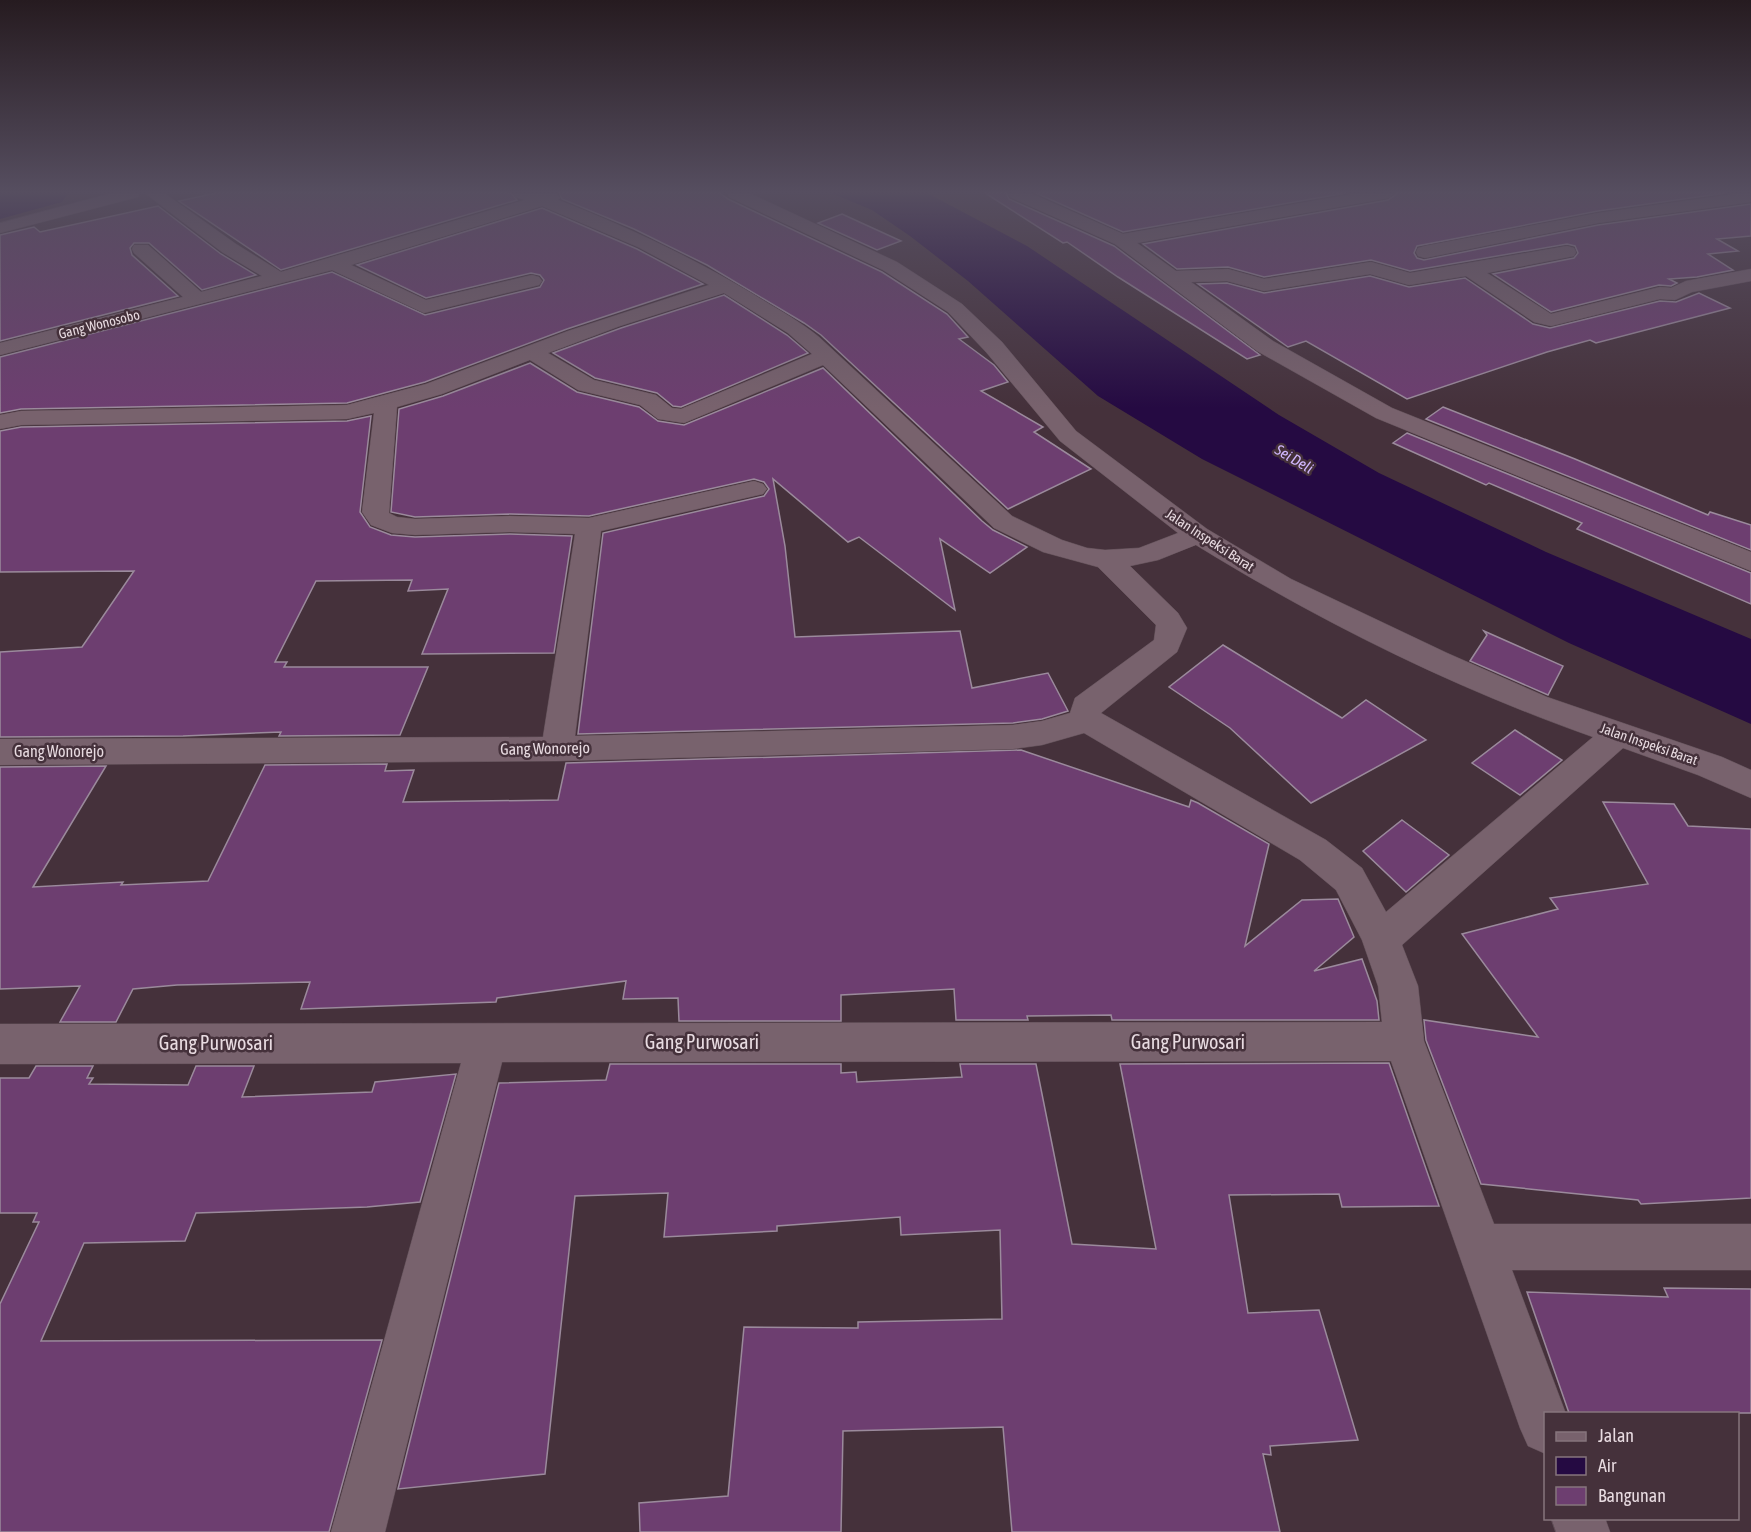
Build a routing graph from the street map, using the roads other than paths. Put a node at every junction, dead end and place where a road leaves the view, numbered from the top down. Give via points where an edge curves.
1 (159, 264) edge
2 (256, 264) edge
3 (332, 264) edge
4 (335, 264) edge
5 (685, 264) edge
6 (887, 264) edge
7 (1155, 264) edge
8 (1500, 264) edge
9 (1470, 270) junction
10 (1751, 275) edge
11 (1173, 277) junction
12 (278, 278) junction
13 (532, 281) dead end
14 (727, 286) junction
15 (197, 298) junction
16 (0, 349) edge
17 (532, 352) junction
18 (826, 356) junction
19 (386, 405) junction
20 (0, 422) edge
21 (754, 489) dead end
22 (589, 526) junction
23 (1198, 535) junction
24 (1106, 560) junction
25 (1751, 562) edge
26 (1088, 720) junction
27 (1618, 734) junction
28 (557, 749) junction
29 (0, 752) edge
30 (1751, 785) edge
31 (1381, 940) junction
32 (1404, 1041) junction
33 (487, 1042) junction
34 (0, 1044) edge
35 (1751, 1247) edge
36 (1480, 1248) junction
37 (1544, 1425) edge
38 (358, 1532) edge

1 - 15 street
2 - 12 street
3 - 12 street, Gang Wonosobo
4 - 13 street via 424,307
5 - 14 street
6 - 23 street, Jalan Inspeksi Barat via 955,308 994,347 1068,436
7 - 11 street
8 - 9 street
9 - 10 street via 1551,321 1660,292 1675,294 1686,287
9 - 11 street via 1409,279 1371,268 1264,285 1228,275
11 - 25 street via 1265,346 1384,413
12 - 15 street, Gang Wonosobo
14 - 17 street
14 - 18 street via 812,339
15 - 16 street, Gang Wonosobo
17 - 18 street via 586,385 648,400 666,414 684,416
17 - 19 street
18 - 24 street via 1003,522 1039,541
19 - 20 street via 347,412 21,418
19 - 22 street via 375,512 380,519 392,525 415,527
21 - 22 street
22 - 28 street
23 - 24 street via 1140,556
23 - 27 street, Jalan Inspeksi Barat via 1281,585 1436,661 1536,705
24 - 26 street via 1172,628 1167,645 1086,706
26 - 28 street, Gang Wonorejo via 1013,737
26 - 31 street via 1313,850 1357,890
27 - 30 street, Jalan Inspeksi Barat via 1710,765
27 - 31 street
28 - 29 street, Gang Wonorejo
31 - 32 street via 1398,986
32 - 33 street, Gang Purwosari
32 - 36 street
33 - 34 street, Gang Purwosari
33 - 38 street
35 - 36 street
36 - 37 street

